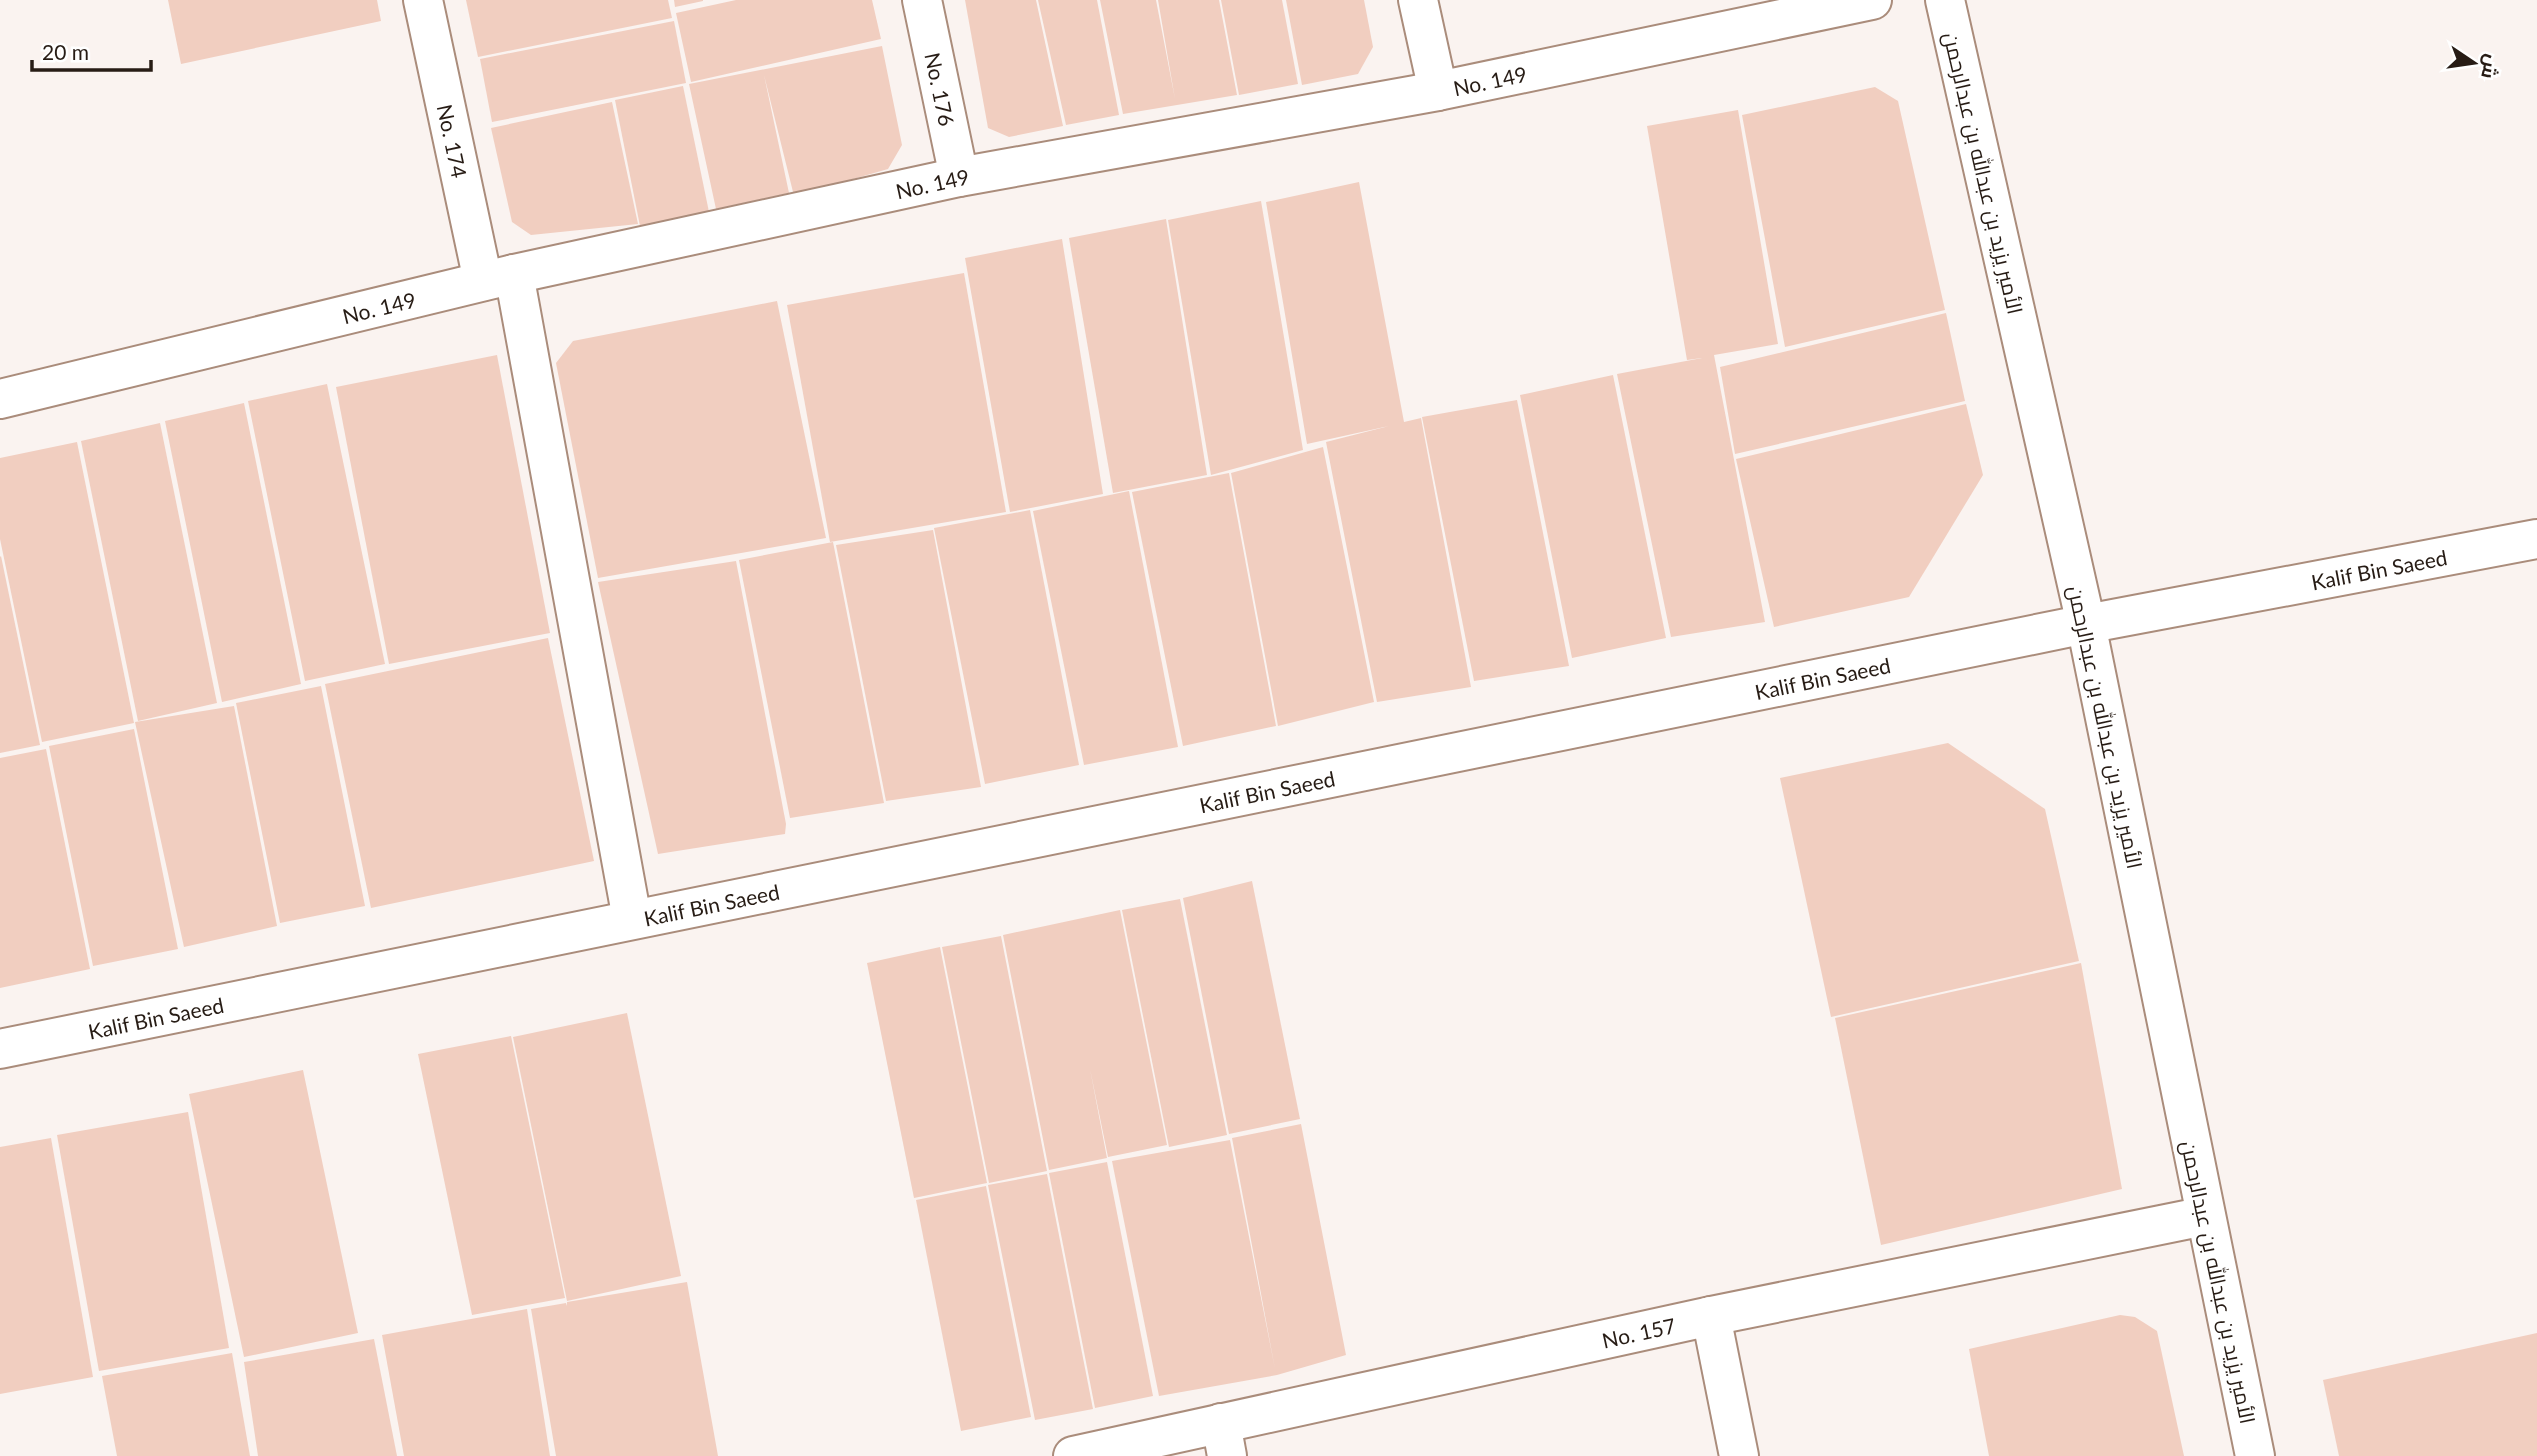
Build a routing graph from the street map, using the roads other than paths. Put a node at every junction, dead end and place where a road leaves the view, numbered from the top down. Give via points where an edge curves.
1 (423, 0) edge
2 (922, 0) edge
3 (1418, 0) edge
4 (1872, 0) edge
5 (1945, 0) edge
6 (1438, 91) junction
7 (958, 177) junction
8 (498, 277) junction
9 (0, 397) edge
10 (2537, 538) edge
11 (2086, 624) junction
12 (632, 919) junction
13 (0, 1049) edge
14 (2205, 1216) junction
15 (1711, 1316) junction
16 (1224, 1440) edge
17 (1073, 1456) edge
18 (1738, 1456) edge
19 (2255, 1456) edge

1 - 8 street, No. 174
2 - 7 street, No. 176
3 - 6 street
4 - 6 street, No. 149
5 - 11 street, الأمير يزيد بن عبدالله بن عبدالرحمن
6 - 7 street, No. 149
7 - 8 street, No. 149
8 - 9 street, No. 149
8 - 12 street, No. 174
10 - 11 street, Kalif Bin Saeed
11 - 12 street, Kalif Bin Saeed
11 - 14 street, الأمير يزيد بن عبدالله بن عبدالرحمن
12 - 13 street, Kalif Bin Saeed
14 - 15 street, No. 157
14 - 19 street, الأمير يزيد بن عبدالله بن عبدالرحمن
15 - 16 street, No. 157
15 - 18 street
16 - 17 street, No. 157

